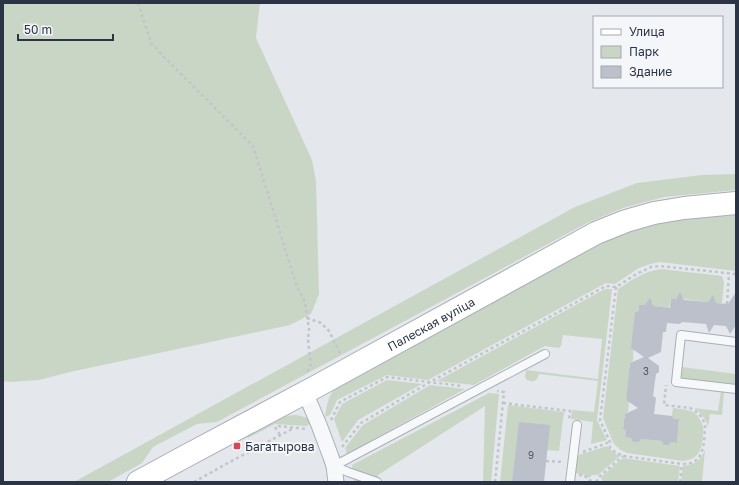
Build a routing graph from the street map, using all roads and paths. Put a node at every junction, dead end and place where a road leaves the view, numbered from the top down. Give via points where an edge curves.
1 (138, 3) edge
2 (736, 203) edge
3 (729, 274) junction
4 (736, 274) edge
5 (616, 287) junction
6 (727, 304) dead end
7 (308, 318) junction
8 (736, 342) edge
9 (545, 354) dead end
10 (342, 356) dead end
11 (430, 382) junction
12 (666, 383) dead end
13 (305, 384) junction
14 (481, 389) junction
15 (736, 389) edge
16 (503, 403) junction
17 (570, 411) dead end
18 (332, 419) dead end
19 (577, 425) dead end
20 (294, 428) junction
21 (309, 430) dead end
22 (280, 435) junction
23 (610, 442) junction
24 (341, 447) dead end
25 (578, 454) dead end
26 (623, 456) junction
27 (226, 458) dead end
28 (546, 460) dead end
29 (564, 462) dead end
30 (228, 463) junction
31 (682, 464) junction
32 (334, 466) junction
33 (584, 476) dead end
34 (138, 482) edge
35 (194, 482) edge
36 (336, 482) edge
37 (377, 482) edge
38 (496, 482) edge
39 (570, 482) edge
40 (595, 482) edge
41 (680, 482) edge

1 - 7 path via 151,42 253,146 297,287 305,302
2 - 13 main road, Палеская вуліца via 654,213 596,233
3 - 4 path
3 - 5 path via 651,267
3 - 6 path
5 - 11 path via 606,286
5 - 23 path via 600,420
7 - 10 path via 321,323 329,331
7 - 13 path via 311,364
8 - 15 lane via 681,335 676,382
9 - 14 lane
11 - 14 path
11 - 18 path via 387,377 340,402
11 - 24 path via 361,423
12 - 31 path via 664,405 694,410 705,426 701,455
13 - 32 street
13 - 34 main road, Палеская вуліца
14 - 16 path via 504,392
14 - 32 lane
16 - 17 path
16 - 38 path
19 - 39 lane
20 - 21 path
20 - 22 path
20 - 22 path via 275,426
22 - 30 path
23 - 25 path
23 - 26 path via 610,448
26 - 31 path
26 - 40 path
27 - 30 path
28 - 29 path
30 - 35 path
31 - 41 path
32 - 36 street
32 - 37 lane
33 - 40 path

